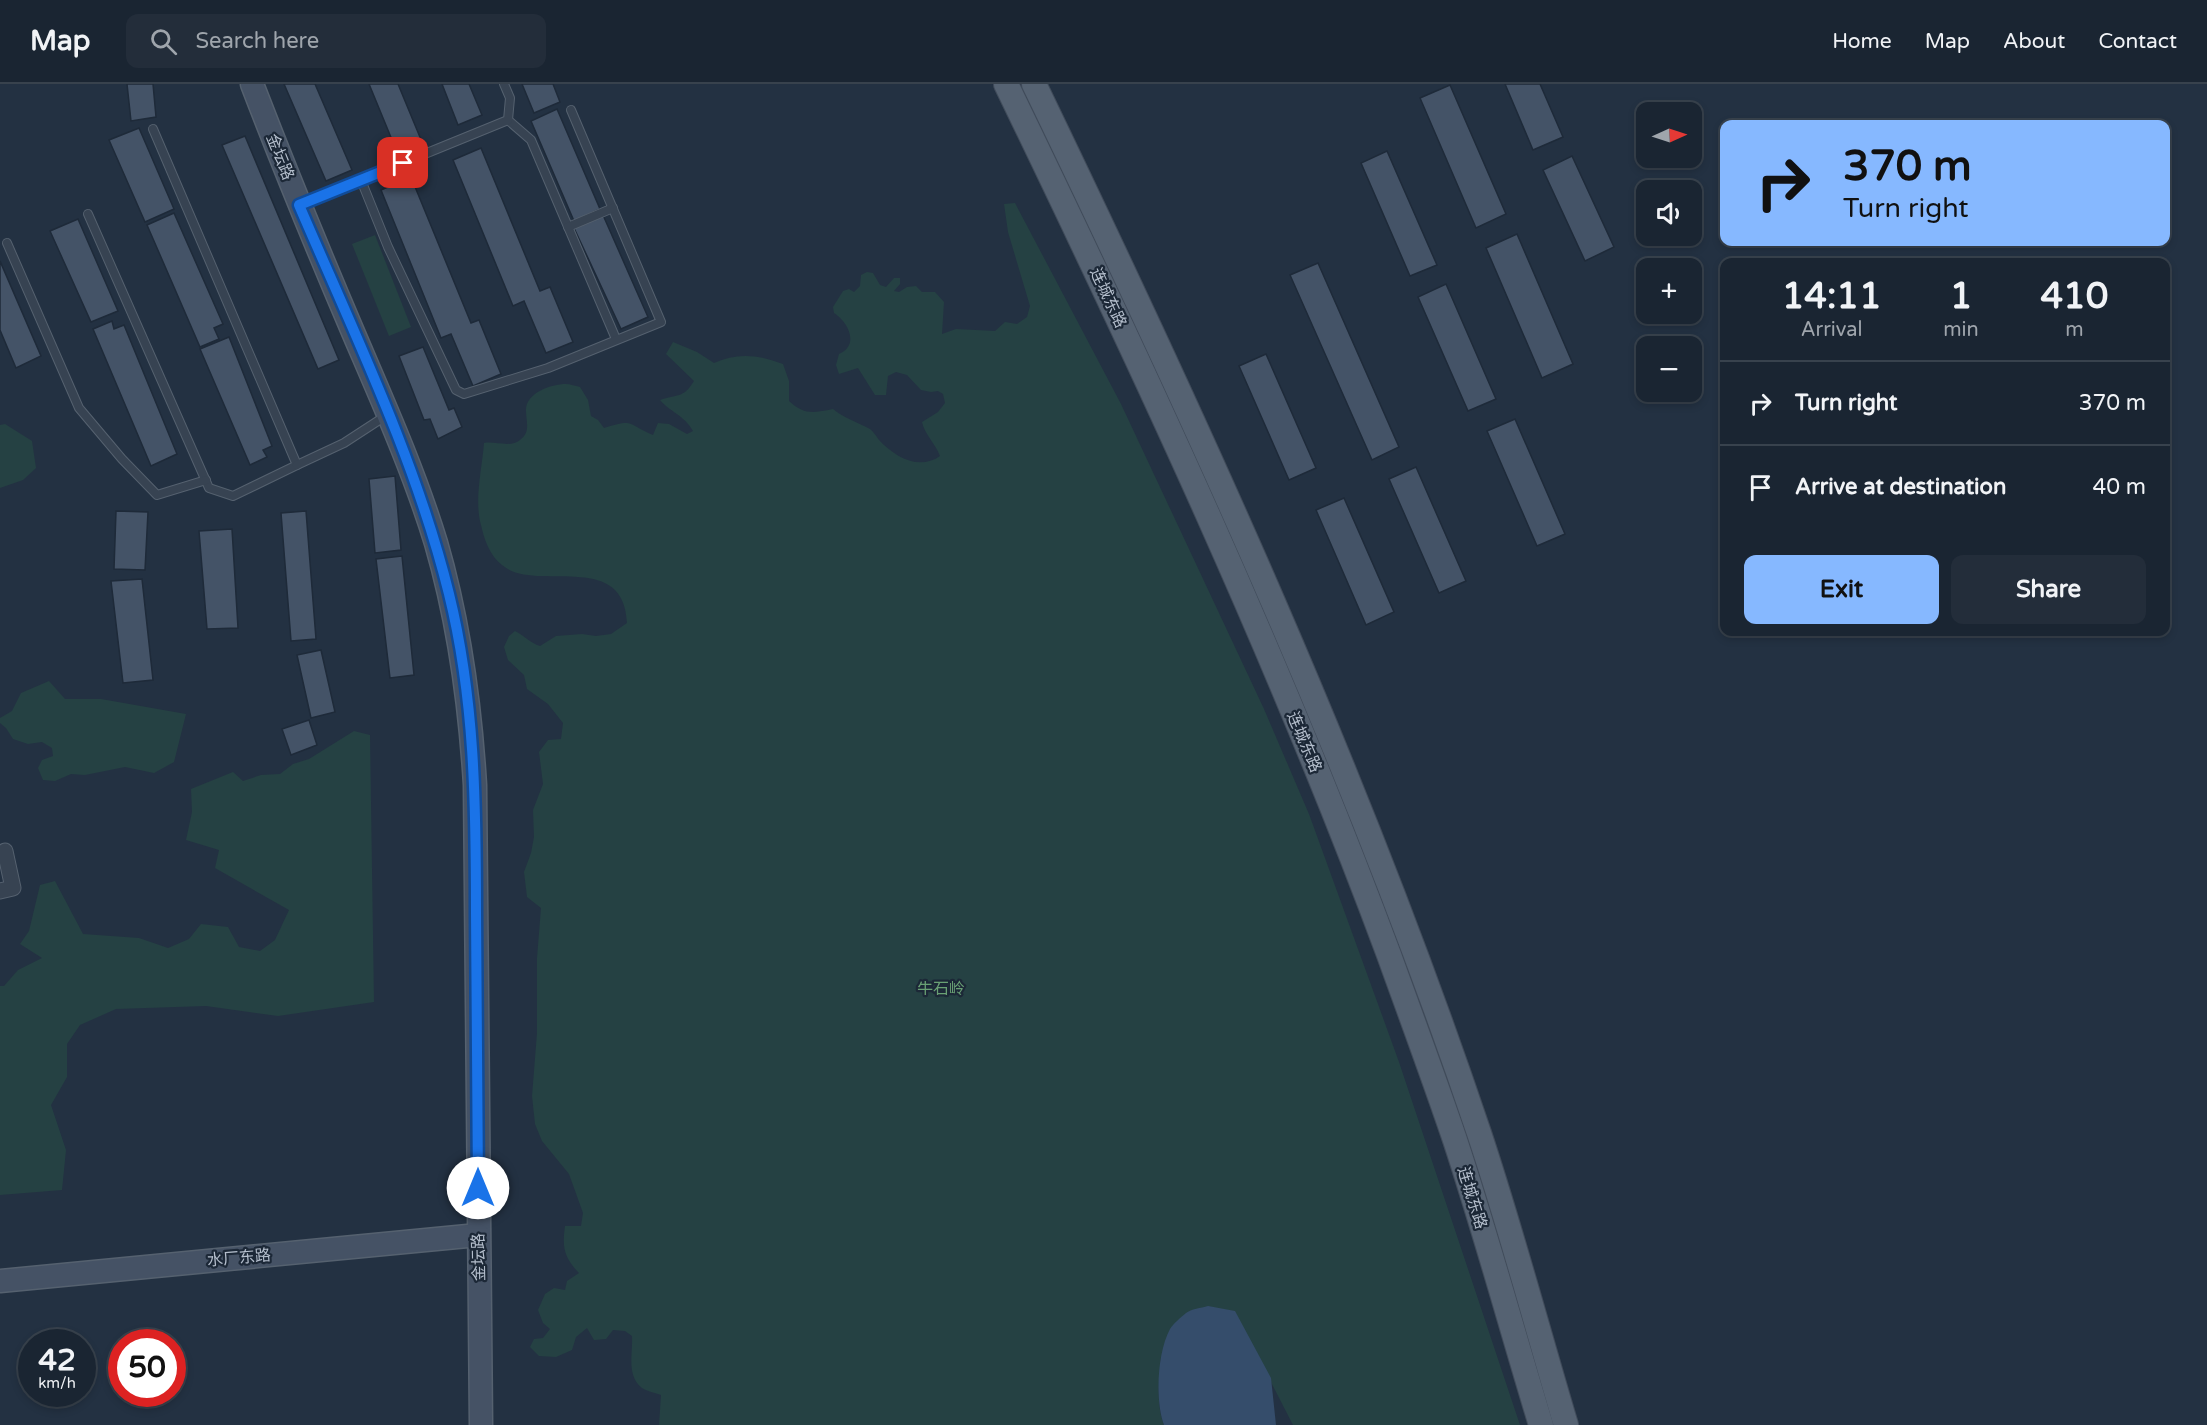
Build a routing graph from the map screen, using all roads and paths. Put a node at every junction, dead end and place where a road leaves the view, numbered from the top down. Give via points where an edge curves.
1 (252, 84) edge
2 (504, 84) edge
3 (1006, 84) edge
4 (1034, 84) edge
5 (571, 110) dead end
6 (508, 120) junction
7 (153, 129) dead end
8 (361, 180) junction
9 (299, 205) junction
10 (613, 208) junction
11 (88, 214) dead end
12 (568, 227) junction
13 (7, 243) dead end
14 (616, 339) junction
15 (388, 415) junction
16 (297, 465) junction
17 (206, 480) junction
18 (5, 851) dead end
19 (0, 891) edge
20 (478, 1235) junction
21 (0, 1281) edge
22 (481, 1425) edge
23 (1540, 1425) edge
24 (1566, 1425) edge

1 - 9 main road, 金坛路
2 - 6 lane via 510,98
3 - 23 main road, 连城东路 via 1150,387 1313,761 1388,953 1455,1142
4 - 24 main road, 连城东路 via 1178,390 1337,754 1412,945 1479,1135
5 - 10 lane
6 - 8 lane
6 - 12 lane via 531,140
7 - 16 lane
8 - 9 lane
8 - 14 lane via 388,247 456,390 464,394 548,368
9 - 15 main road, 金坛路
10 - 12 lane
10 - 14 lane via 661,322
11 - 17 lane
12 - 14 lane
13 - 17 lane via 80,408 122,459 157,495
15 - 16 lane via 344,443
15 - 20 main road, 金坛路 via 420,495 441,564 460,646 471,727 476,820
16 - 17 lane via 233,496 209,488
18 - 19 street via 13,888
20 - 21 main road, 水厂东路
20 - 22 main road, 金坛路

